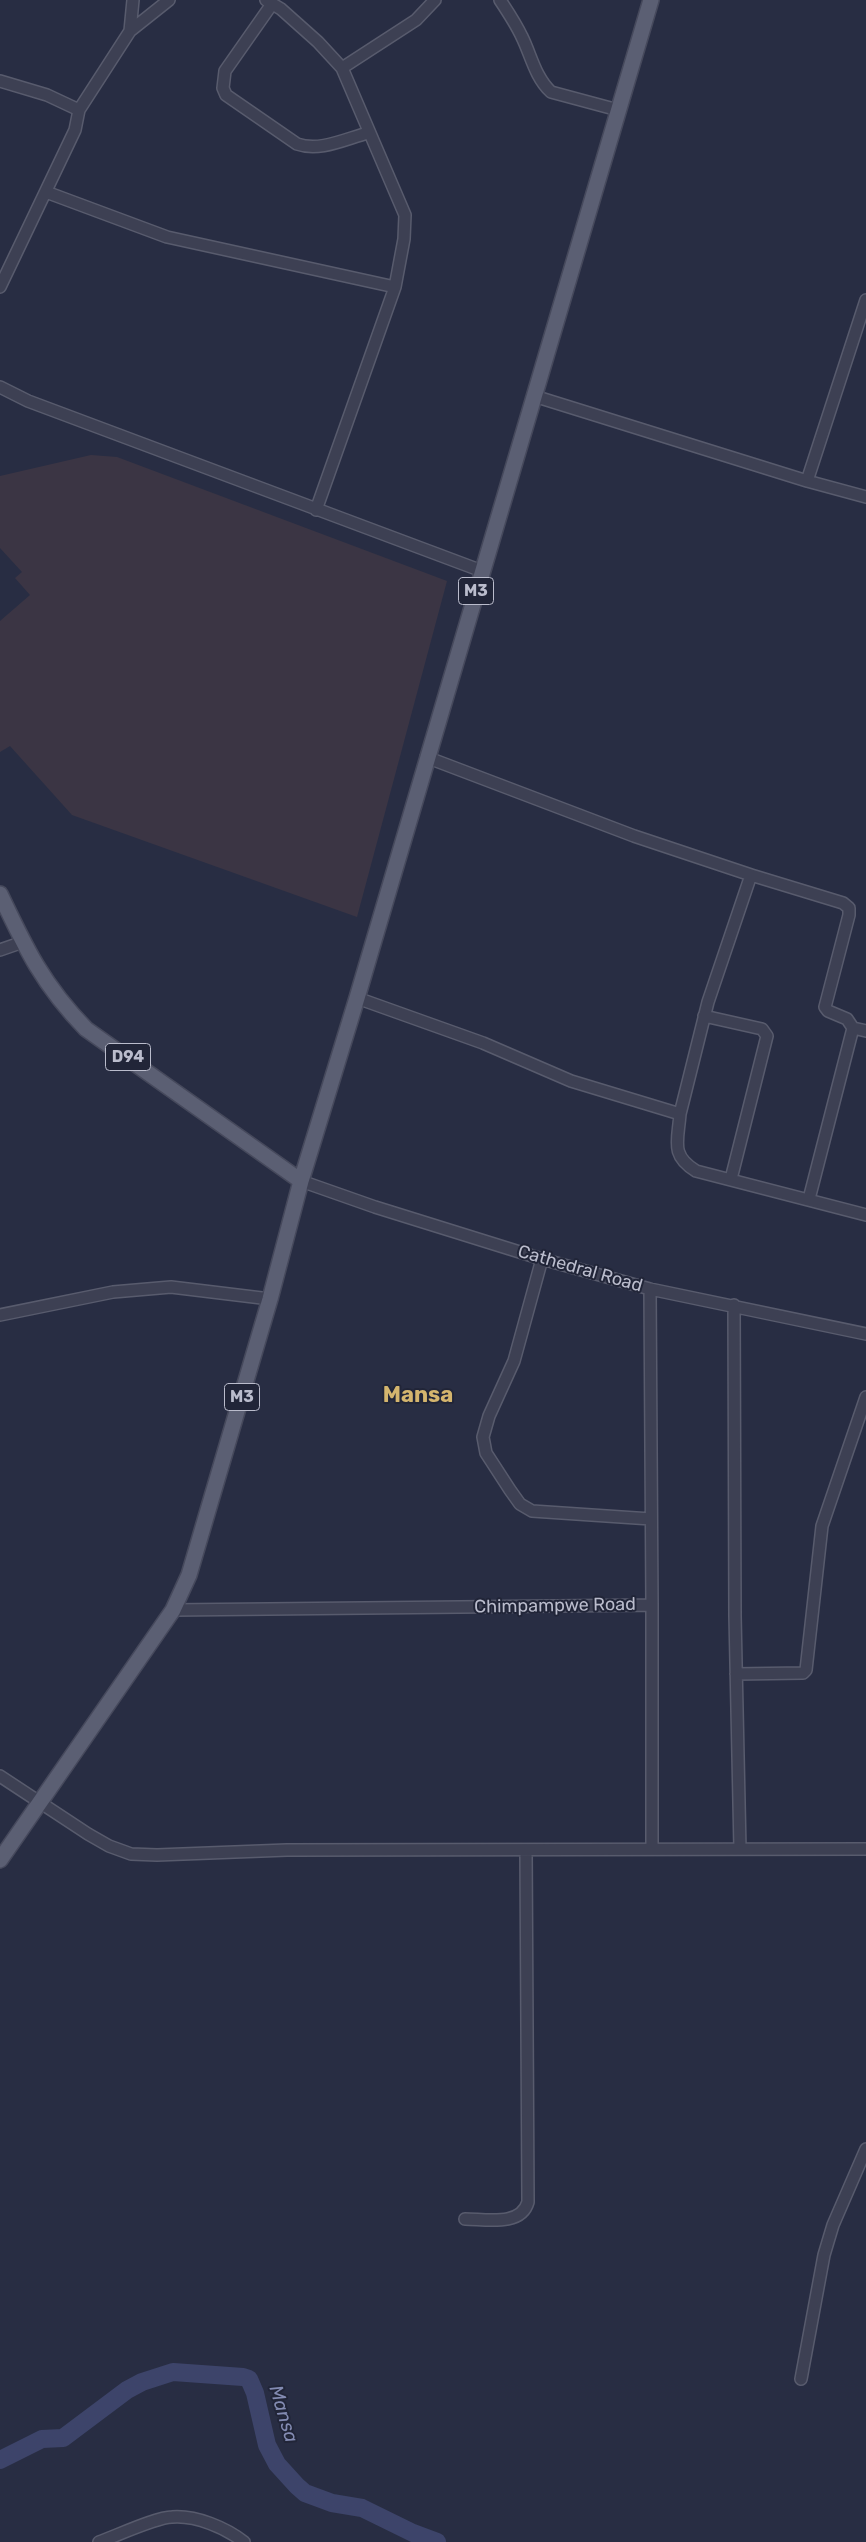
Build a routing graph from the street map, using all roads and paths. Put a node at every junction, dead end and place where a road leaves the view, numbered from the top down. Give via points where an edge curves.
1 (133, 0) edge
2 (169, 0) edge
3 (435, 0) edge
4 (500, 0) edge
5 (651, 0) edge
6 (269, 2) edge
7 (130, 31) junction
8 (342, 68) junction
9 (0, 81) edge
10 (79, 110) junction
11 (618, 110) junction
12 (368, 133) junction
13 (46, 192) junction
14 (0, 287) edge
15 (395, 287) junction
16 (866, 300) edge
17 (0, 387) edge
18 (534, 396) junction
19 (807, 481) junction
20 (866, 496) edge
21 (316, 510) junction
22 (482, 571) junction
23 (426, 757) junction
24 (752, 875) junction
25 (0, 894) edge
26 (23, 942) junction
27 (0, 950) edge
28 (357, 998) junction
29 (704, 1016) junction
30 (853, 1028) junction
31 (866, 1032) edge
32 (680, 1114) junction
33 (731, 1179) junction
34 (301, 1181) junction
35 (809, 1199) junction
36 (866, 1215) edge
37 (542, 1259) junction
38 (650, 1289) junction
39 (270, 1299) junction
40 (734, 1305) junction
41 (0, 1316) edge
42 (866, 1334) edge
43 (866, 1397) edge
44 (651, 1519) junction
45 (652, 1604) junction
46 (173, 1610) junction
47 (736, 1674) junction
48 (0, 1776) edge
49 (40, 1804) junction
50 (652, 1848) junction
51 (866, 1849) edge
52 (526, 1850) junction
53 (740, 1850) junction
54 (0, 1860) edge
55 (866, 2149) edge
56 (465, 2219) dead end
57 (801, 2378) dead end
58 (99, 2542) edge
59 (244, 2542) edge

1 - 7 street
2 - 7 street
3 - 8 street via 416,20
4 - 11 street via 522,36 537,74 550,92
5 - 11 main road, M3
6 - 8 street via 318,42
6 - 12 street via 226,71 222,88 226,95 307,148
7 - 10 street
8 - 12 street
9 - 10 street
10 - 13 street via 74,130
11 - 18 main road, M3
12 - 15 street via 404,215 404,239
13 - 14 street
13 - 15 street via 167,237
15 - 21 street
16 - 19 street
17 - 21 street via 28,401
18 - 19 street
18 - 22 main road, M3
19 - 20 street
21 - 22 street
22 - 23 main road, M3
23 - 24 street via 634,836
23 - 28 main road, M3
24 - 29 street
24 - 30 street via 843,903 849,908 824,1007 847,1019
25 - 26 main road, D94
26 - 27 street
26 - 34 main road, D94 via 43,979 86,1029
28 - 32 street via 482,1043 571,1081
28 - 34 main road, M3
29 - 32 street
29 - 33 street via 762,1029 767,1036
30 - 31 street
30 - 35 street
32 - 33 street via 680,1159 696,1171
33 - 35 street
34 - 37 street, Cathedral Road via 375,1208
34 - 39 main road, M3
35 - 36 street
37 - 38 street, Cathedral Road
37 - 44 street via 514,1362 489,1416 483,1437 486,1453 520,1504 532,1512
38 - 40 street, Cathedral Road
38 - 44 street, Chimpampwe Road
39 - 41 street via 171,1288 113,1292
39 - 46 main road, M3 via 189,1575
40 - 42 street, Cathedral Road
40 - 47 street
43 - 47 street via 822,1526 806,1670 803,1673
44 - 45 street, Chimpampwe Road
45 - 46 street, Chimpampwe Road
45 - 50 street
46 - 49 main road, M3
47 - 53 street
48 - 49 street
49 - 52 street via 109,1846 131,1854
49 - 54 main road, M3
50 - 52 street
50 - 53 street
51 - 53 street
52 - 56 street via 528,2202 526,2210 514,2218
55 - 57 street via 833,2225 824,2255
58 - 59 street via 170,2516 205,2522

